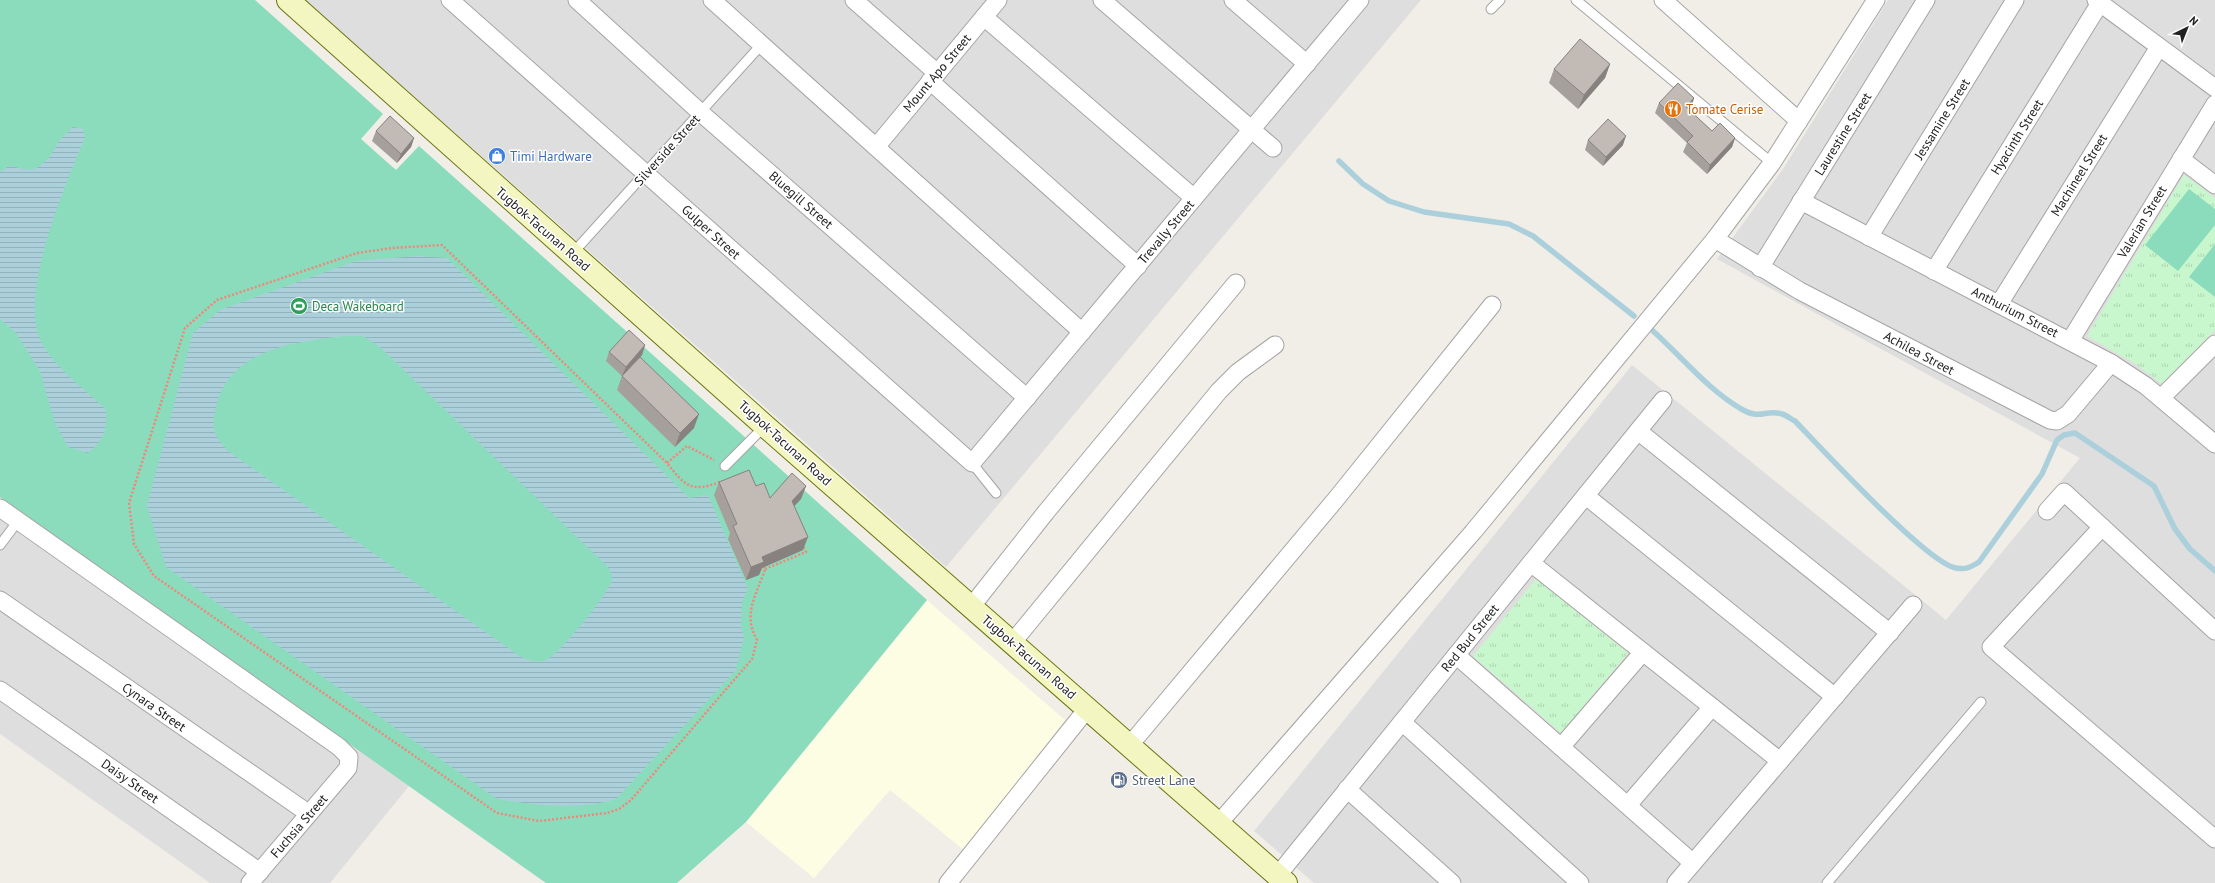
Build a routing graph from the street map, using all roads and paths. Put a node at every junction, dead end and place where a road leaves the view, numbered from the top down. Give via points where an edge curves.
1 (288, 0) edge
2 (450, 0) edge
3 (577, 0) edge
4 (712, 0) edge
5 (854, 0) edge
6 (1102, 0) edge
7 (1233, 0) edge
8 (1360, 0) edge
9 (1500, 0) edge
10 (1576, 0) edge
11 (1663, 0) edge
12 (1875, 0) edge
13 (1926, 0) edge
14 (2015, 0) edge
15 (2098, 2) edge
16 (990, 6) edge
17 (1491, 9) dead end
18 (762, 44) junction
19 (2159, 47) junction
20 (1307, 64) junction
21 (934, 77) junction
22 (2215, 88) edge
23 (2215, 104) edge
24 (701, 113) junction
25 (1799, 121) junction
26 (1252, 130) junction
27 (876, 147) junction
28 (1273, 148) dead end
29 (2181, 159) junction
30 (1772, 163) junction
31 (646, 174) junction
32 (2215, 185) edge
33 (1194, 198) junction
34 (1801, 201) junction
35 (1869, 237) junction
36 (1715, 239) junction
37 (572, 254) junction
38 (1138, 266) junction
39 (1760, 268) junction
40 (1934, 271) junction
41 (1236, 283) dead end
42 (1999, 304) junction
43 (1492, 305) dead end
44 (1082, 332) junction
45 (2070, 341) junction
46 (2215, 344) edge
47 (1275, 345) dead end
48 (2111, 363) junction
49 (1027, 398) junction
50 (2161, 398) junction
51 (1663, 400) dead end
52 (765, 426) junction
53 (1638, 431) junction
54 (2215, 444) edge
55 (667, 463) junction
56 (972, 463) junction
57 (725, 466) joint
58 (722, 482) edge
59 (996, 493) dead end
60 (1586, 496) junction
61 (0, 508) edge
62 (2047, 511) dead end
63 (18, 521) junction
64 (2102, 527) junction
65 (800, 538) edge
66 (0, 545) edge
67 (762, 562) edge
68 (1531, 563) junction
69 (765, 569) junction
70 (0, 600) edge
71 (1913, 605) dead end
72 (971, 607) junction
73 (2215, 631) edge
74 (1890, 632) junction
75 (1012, 643) junction
76 (1643, 652) junction
77 (1456, 655) junction
78 (0, 690) edge
79 (1835, 697) junction
80 (1981, 702) dead end
81 (1712, 707) junction
82 (1087, 709) junction
83 (1402, 722) junction
84 (1129, 746) junction
85 (1561, 747) junction
86 (1780, 761) junction
87 (1347, 789) junction
88 (1628, 806) junction
89 (308, 813) junction
90 (1219, 823) junction
91 (2215, 839) edge
92 (1693, 863) junction
93 (255, 877) edge
94 (1282, 879) edge
95 (948, 883) edge
96 (1452, 883) edge
97 (1580, 883) edge
98 (1676, 883) edge
99 (1827, 883) edge

1 - 37 street, Tugbok-Tacunan Road
2 - 31 street, Gulper Street
3 - 24 street, Bluegill Street
4 - 18 street
5 - 21 street
6 - 26 street
7 - 20 street
8 - 20 street, Trevally Street
9 - 17 lane
10 - 30 lane
11 - 25 street
12 - 25 street
13 - 34 street, Laurestine Street
14 - 35 street, Jessamine Street
15 - 19 street
15 - 40 street, Hyacinth Street
16 - 21 street, Mount Apo Street
16 - 33 street
18 - 24 lane, Silverside Street
18 - 27 street
19 - 22 street
19 - 42 street, Machineel Street
20 - 26 street, Trevally Street
21 - 27 street, Mount Apo Street
21 - 38 street
23 - 29 street, Valerian Street
24 - 31 lane, Silverside Street
24 - 49 street, Bluegill Street
25 - 30 street
26 - 28 street
26 - 33 street, Trevally Street
27 - 44 street
29 - 32 street
29 - 45 street, Valerian Street
30 - 36 street
31 - 37 lane, Silverside Street
31 - 56 street, Gulper Street
33 - 38 street, Trevally Street
34 - 35 street, Anthurium Street
34 - 39 street, Laurestine Street
35 - 40 street, Anthurium Street
36 - 39 street, Achilea Street
36 - 90 street via 1473,532
37 - 52 street, Tugbok-Tacunan Road
38 - 44 street, Trevally Street
39 - 48 street, Achilea Street via 2050,420 2057,421 2068,414
40 - 42 street, Anthurium Street
41 - 72 street via 1051,506
42 - 45 street, Anthurium Street
43 - 84 street via 1336,499
44 - 49 street, Trevally Street
45 - 48 street, Anthurium Street
46 - 50 street
47 - 75 street via 1238,372 1219,391
48 - 50 street, Anthurium Street
49 - 56 street, Trevally Street
50 - 54 street, Anthurium Street
51 - 53 street, Red Bud Street
52 - 57 lane
52 - 72 street, Tugbok-Tacunan Road
53 - 60 street, Red Bud Street
53 - 74 street
55 - 57 path via 687,446
55 - 58 path via 677,476 690,486 701,488
55 - 69 path via 442,245 392,248 357,253 217,300 185,328 129,503 134,544 154,576 497,813 539,821 607,813 619,809 631,800 752,659 757,640 751,630 749,617
56 - 59 lane
60 - 68 street, Red Bud Street
60 - 79 street
61 - 63 street
62 - 64 street via 2064,492
63 - 66 lane
63 - 89 street, Fuchsia Street via 339,747 349,757 348,768
64 - 73 street
64 - 91 street via 1991,647
65 - 69 path via 806,552
67 - 69 path
68 - 76 street
68 - 77 street, Red Bud Street
70 - 89 street, Cynara Street
71 - 74 street
72 - 75 street, Tugbok-Tacunan Road
74 - 79 street
75 - 82 street, Tugbok-Tacunan Road
76 - 81 street
76 - 85 street
77 - 83 street, Red Bud Street
77 - 85 street
78 - 93 street, Daisy Street
79 - 86 street
80 - 99 lane
81 - 86 street
81 - 88 street
82 - 84 street, Tugbok-Tacunan Road
82 - 95 street
83 - 87 street, Red Bud Street
83 - 97 street
84 - 90 street, Tugbok-Tacunan Road
85 - 88 street
86 - 92 street
87 - 94 street, Red Bud Street
87 - 96 street
88 - 92 street
89 - 93 street, Fuchsia Street
90 - 94 street, Tugbok-Tacunan Road
92 - 98 street

